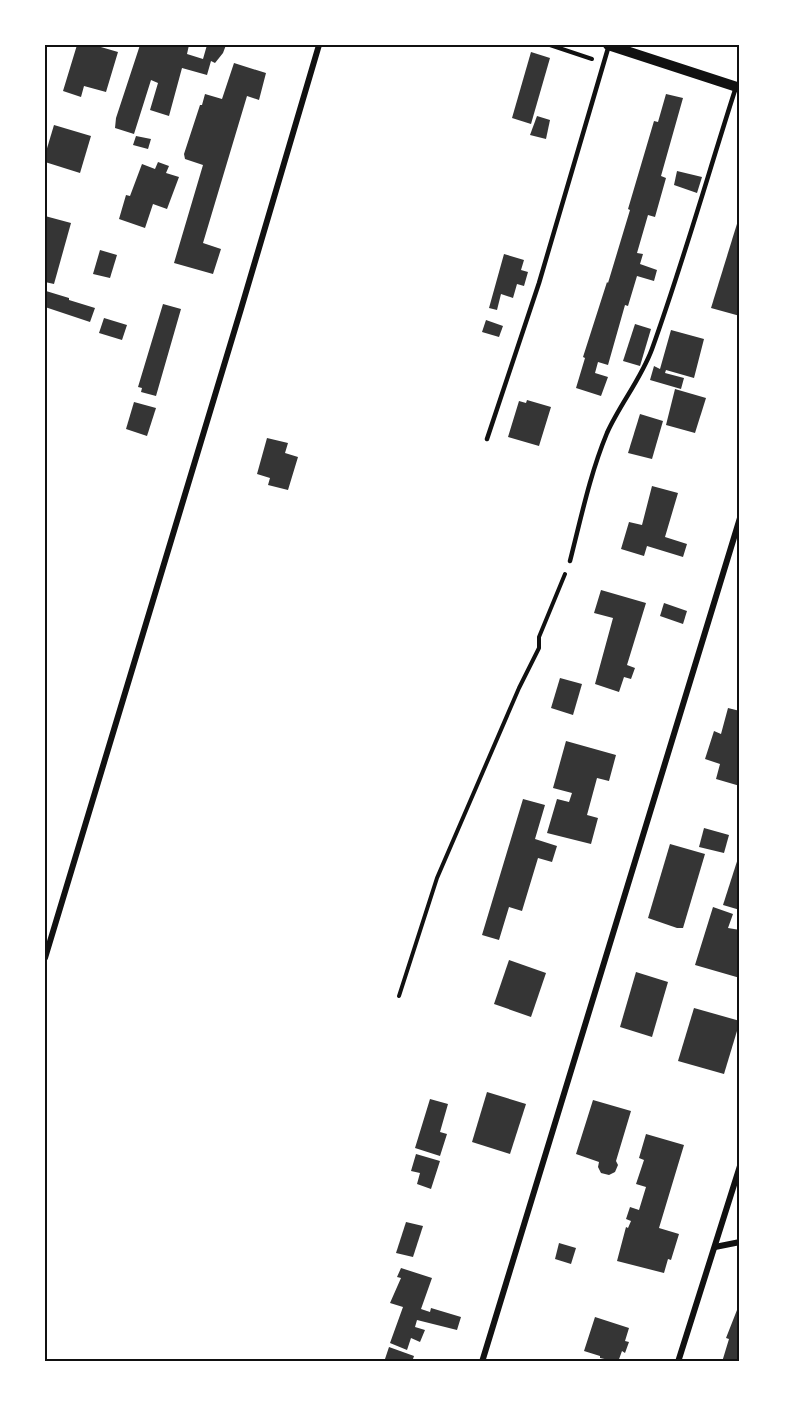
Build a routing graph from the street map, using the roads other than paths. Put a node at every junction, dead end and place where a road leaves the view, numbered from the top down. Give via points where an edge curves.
1 (319, 45) edge
2 (608, 45) edge
3 (738, 88) edge
4 (487, 439) dead end
5 (740, 518) edge
6 (570, 561) road end
7 (45, 958) edge
8 (740, 1166) edge
9 (740, 1242) edge
10 (715, 1247) junction
11 (482, 1362) edge
12 (678, 1362) edge

1 - 7 street
2 - 3 street
2 - 4 lane via 539,283
3 - 6 lane via 653,347 608,431 597,461
5 - 11 street
8 - 10 street
9 - 10 street
10 - 12 street

